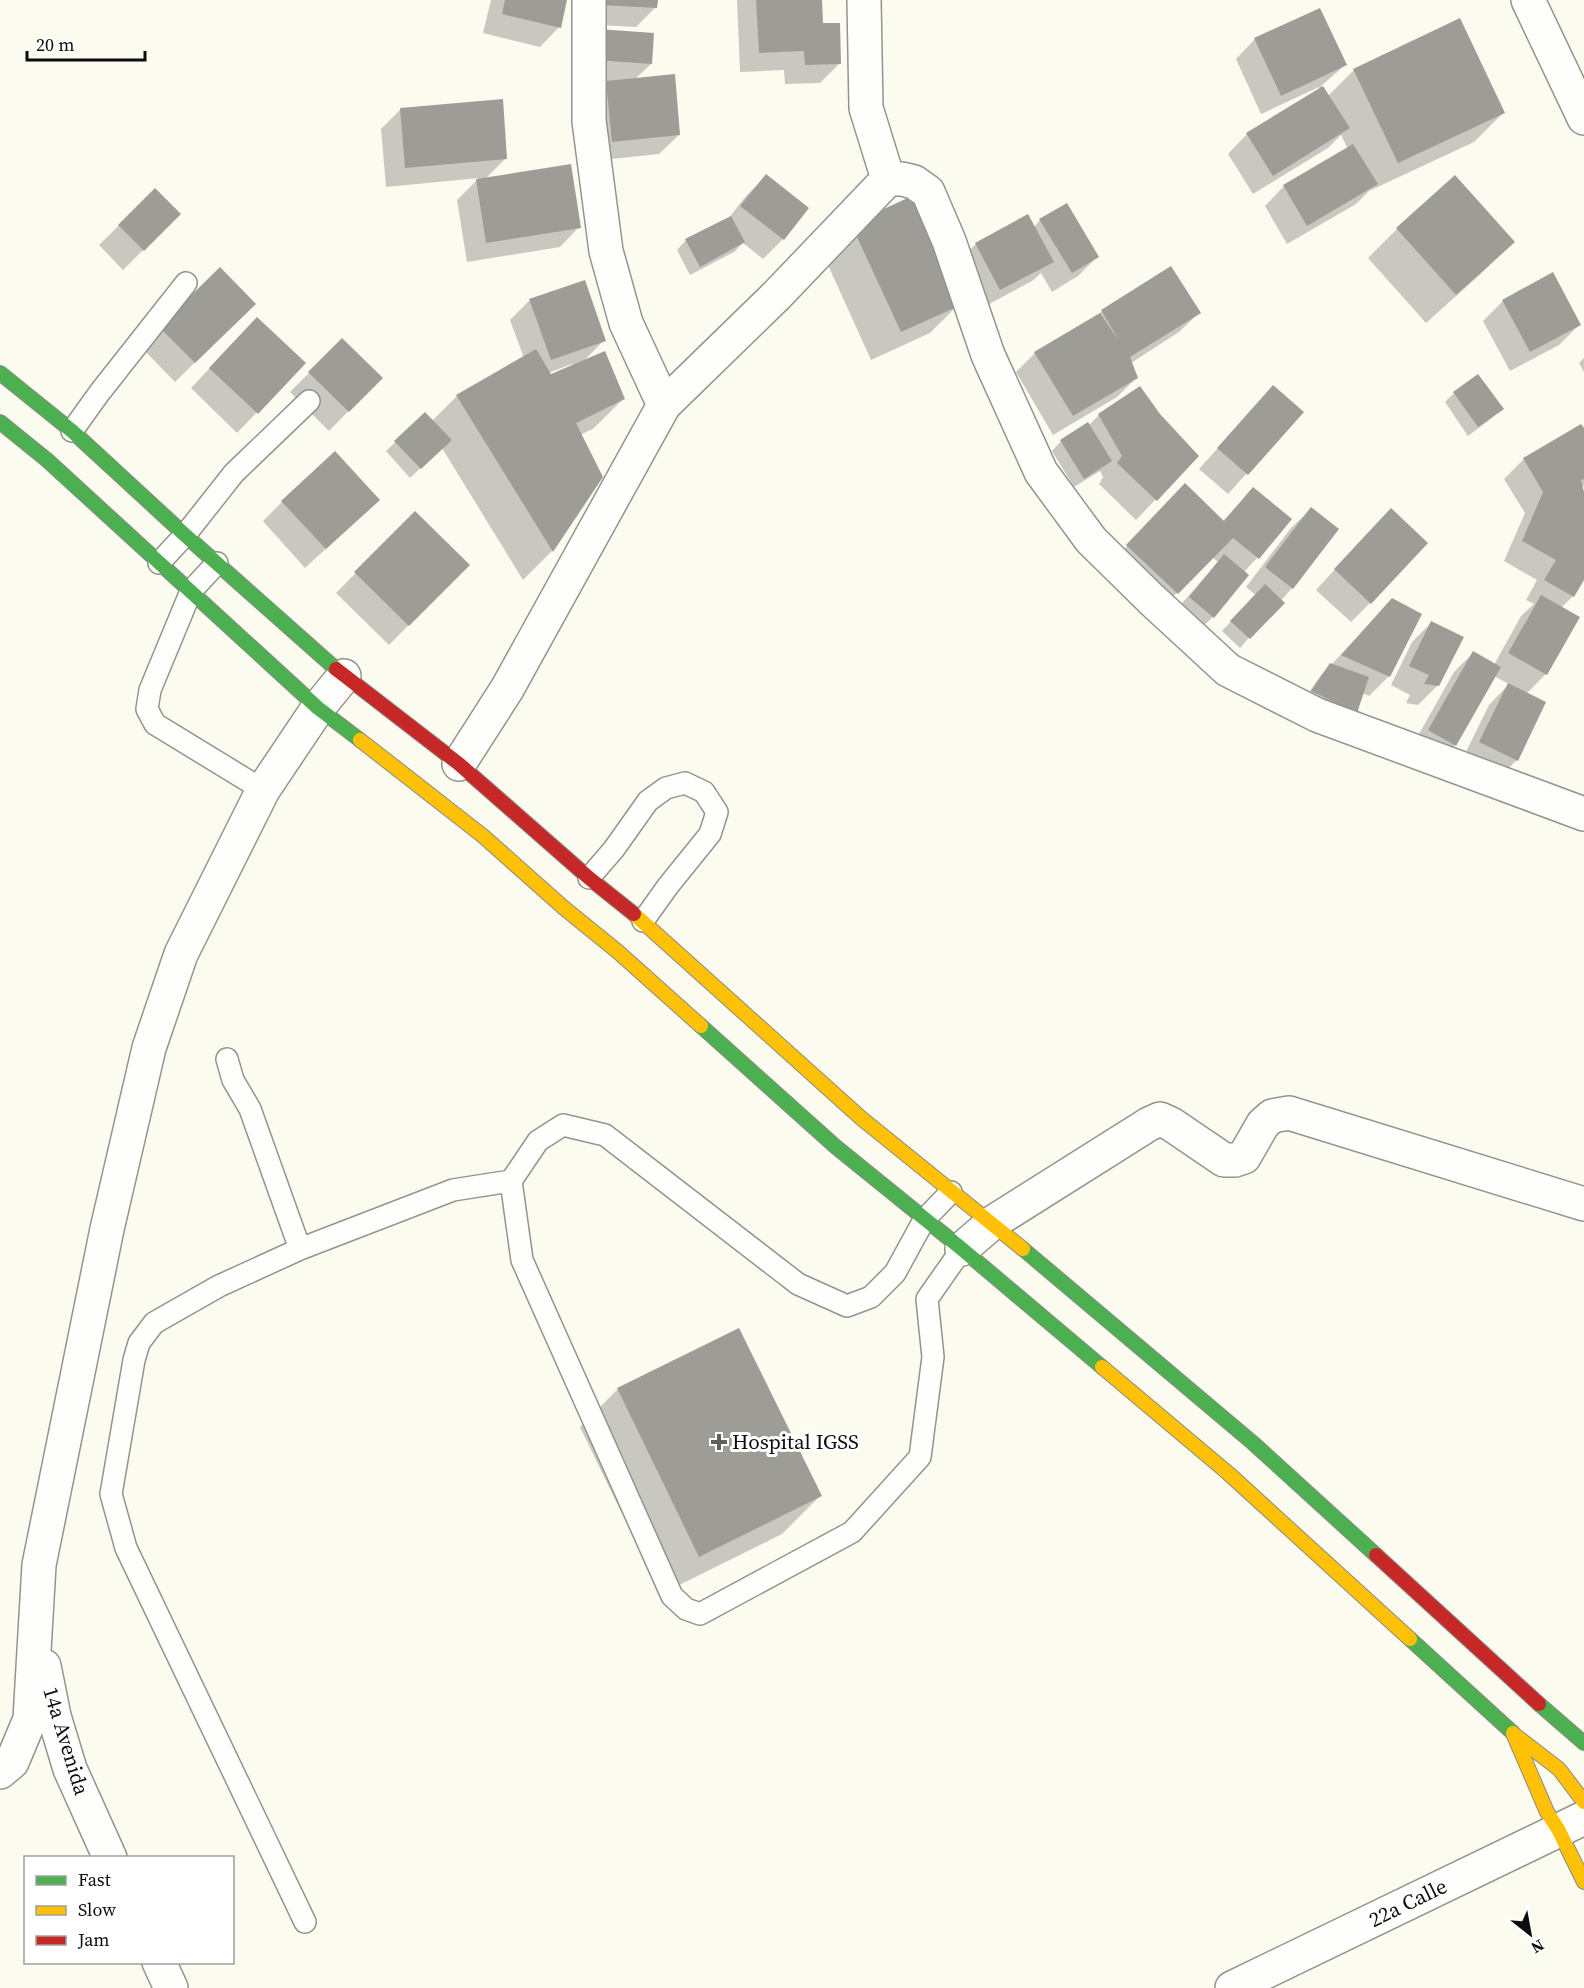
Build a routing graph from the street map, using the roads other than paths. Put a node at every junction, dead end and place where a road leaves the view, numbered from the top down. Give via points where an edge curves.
1 (589, 0) edge
2 (864, 0) edge
3 (1527, 0) edge
4 (1584, 118) edge
5 (888, 179) junction
6 (186, 283) dead end
7 (0, 373) edge
8 (309, 401) dead end
9 (664, 405) junction
10 (1, 426) edge
11 (72, 431) junction
12 (184, 535) junction
13 (159, 563) junction
14 (217, 563) junction
15 (191, 591) junction
16 (344, 676) junction
17 (318, 708) junction
18 (459, 764) junction
19 (263, 790) junction
20 (1584, 814) edge
21 (589, 879) junction
22 (643, 921) junction
23 (227, 1059) dead end
24 (511, 1181) junction
25 (951, 1192) junction
26 (1584, 1204) edge
27 (924, 1220) junction
28 (992, 1223) junction
29 (300, 1249) junction
30 (962, 1249) junction
31 (35, 1621) junction
32 (1513, 1733) junction
33 (1584, 1743) edge
34 (0, 1772) edge
35 (1584, 1802) edge
36 (1571, 1824) edge
37 (110, 1856) edge
38 (1584, 1881) edge
39 (305, 1922) dead end
40 (160, 1964) edge
41 (171, 1988) edge
42 (1232, 1988) edge

1 - 9 street via 589,122 606,251 626,323
2 - 5 street via 866,108
3 - 4 street
5 - 9 street
5 - 20 street via 914,182 928,192 988,355 1041,472 1091,540 1228,670 1317,715
6 - 11 lane
7 - 11 main road
8 - 12 lane via 234,473
9 - 18 street via 507,688
10 - 13 main road via 47,460
11 - 12 main road
12 - 13 lane
12 - 14 main road
13 - 15 main road
14 - 15 lane
14 - 16 main road
15 - 17 main road
15 - 19 lane via 150,690 147,709 155,724
16 - 17 street
16 - 18 main road
17 - 19 street
17 - 27 main road via 483,836
18 - 21 main road
19 - 31 street via 181,954 148,1048 39,1565
21 - 22 main road
21 - 22 lane via 648,801 666,788 686,783 704,792 717,812 711,834
22 - 25 main road via 861,1118
23 - 29 lane via 232,1080 250,1109
24 - 27 lane via 538,1141 563,1125 605,1136 798,1284 847,1306 871,1297 895,1274
24 - 29 lane via 453,1190
24 - 30 lane via 522,1260 672,1596 686,1610 700,1614 852,1532 920,1457 933,1357 927,1299
25 - 27 lane
25 - 28 main road
26 - 28 street via 1289,1113 1267,1120 1244,1157 1235,1160 1224,1160 1160,1119
27 - 30 main road
28 - 30 street
28 - 33 main road via 1253,1443
29 - 39 lane via 219,1286 154,1323 139,1343 134,1360 111,1494 126,1548
30 - 32 main road via 1228,1473
31 - 34 street via 30,1719 12,1762
31 - 37 street, 14a Avenida via 54,1716 70,1769
32 - 35 main road via 1558,1769
32 - 36 main road via 1547,1812
36 - 38 main road
36 - 42 street, 22a Calle
40 - 41 street

